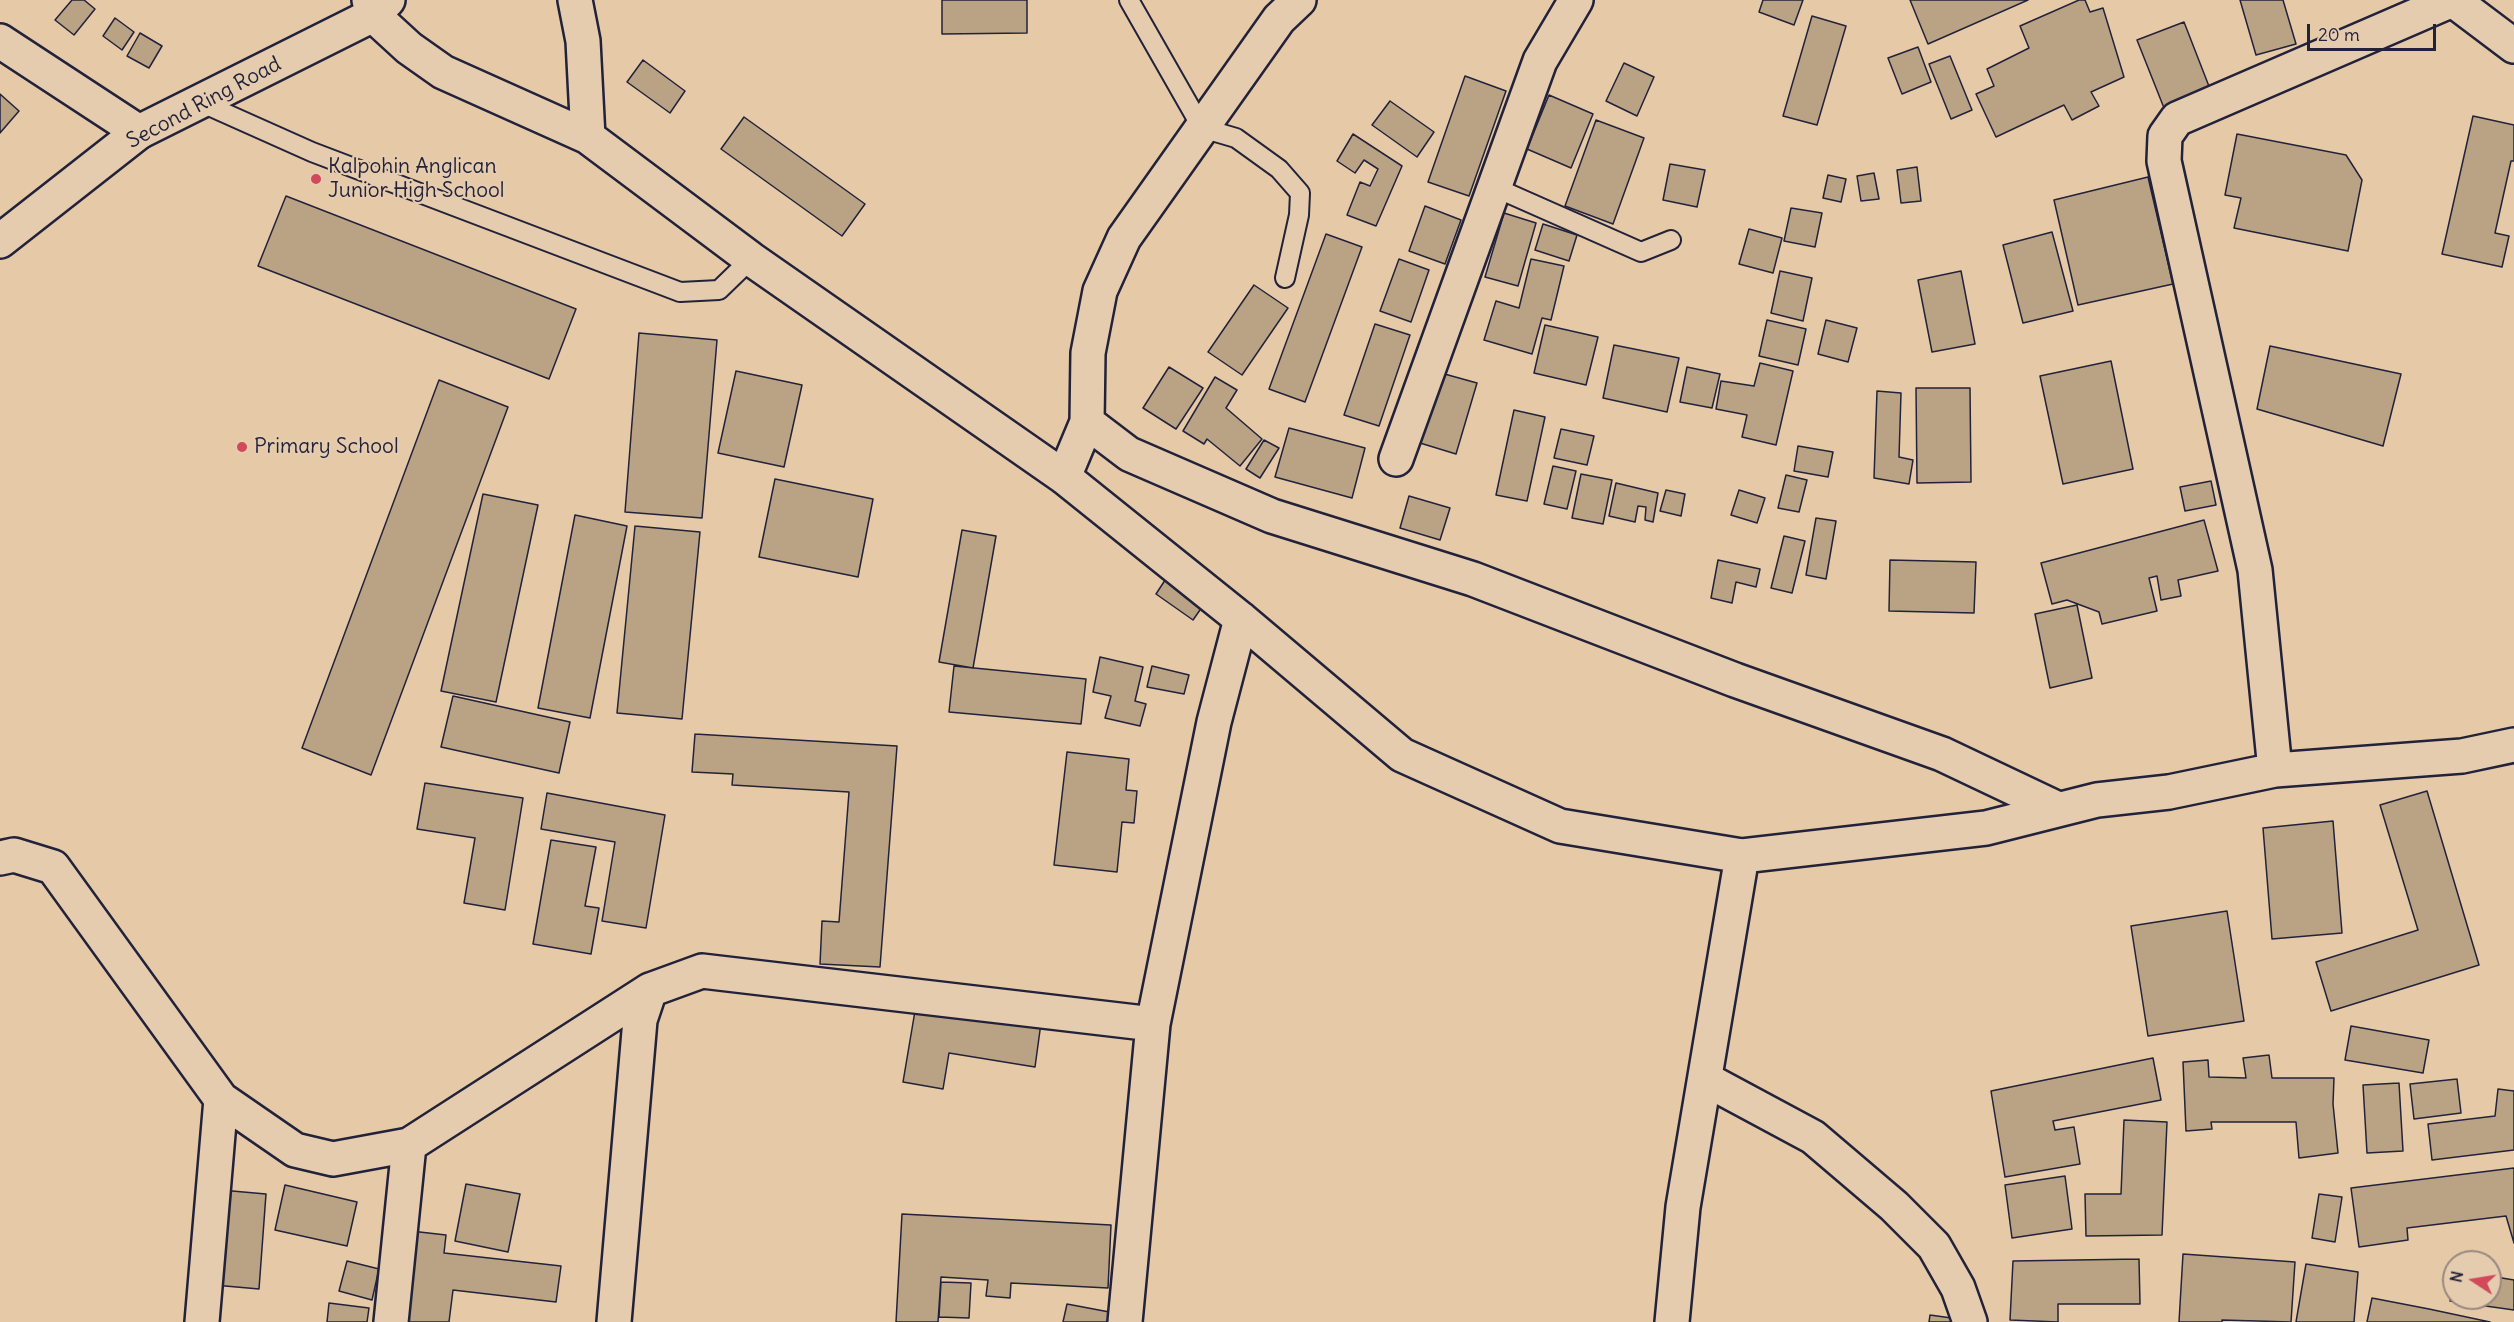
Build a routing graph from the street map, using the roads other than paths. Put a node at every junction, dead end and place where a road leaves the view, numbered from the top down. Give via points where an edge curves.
1 (574, 0) edge
2 (1129, 0) edge
3 (1299, 0) edge
4 (1576, 0) edge
5 (2453, 0) edge
6 (377, 5) edge
7 (0, 41) edge
8 (2514, 46) edge
9 (200, 102) junction
10 (1202, 128) junction
11 (139, 132) junction
12 (588, 137) junction
13 (1494, 187) junction
14 (1671, 240) dead end
15 (0, 241) edge
16 (751, 259) junction
17 (1285, 278) dead end
18 (1087, 422) junction
19 (1396, 459) dead end
20 (1064, 477) junction
21 (1241, 619) junction
22 (2514, 745) edge
23 (2275, 770) junction
24 (2058, 809) junction
25 (1742, 856) junction
26 (0, 858) edge
27 (650, 990) junction
28 (1153, 1024) junction
29 (1705, 1079) junction
30 (221, 1099) junction
31 (409, 1145) junction
32 (202, 1322) edge
33 (392, 1322) edge
34 (614, 1322) edge
35 (1125, 1322) edge
36 (1672, 1322) edge
37 (1970, 1322) edge

1 - 12 street via 583,41
2 - 10 lane
3 - 10 street via 1279,20
4 - 13 street via 1540,61
5 - 8 street
5 - 23 street via 2177,119 2165,136 2164,161 2255,570
6 - 9 street, Second Ring Road
6 - 12 street via 409,48 442,72
7 - 11 street
9 - 11 street, Second Ring Road
9 - 16 lane via 312,152 680,292 719,290
10 - 17 lane via 1236,138 1280,169 1300,194 1298,223
10 - 18 street via 1124,238 1100,291 1088,353
11 - 15 street, Second Ring Road
12 - 16 street
13 - 14 lane via 1641,252
13 - 19 street
16 - 20 street
18 - 20 street
18 - 24 street via 1129,454 1272,516 1473,579 1942,754
20 - 21 street
21 - 25 street via 1402,755 1560,826
21 - 28 street via 1214,722
22 - 23 street via 2462,756
23 - 24 street
24 - 25 street via 1986,828
25 - 29 street
26 - 30 street via 14,855 53,867
27 - 28 street via 702,971
27 - 31 street
27 - 34 street via 640,1020
28 - 35 street
29 - 36 street via 1683,1207
29 - 37 street via 1813,1137 1894,1206 1934,1246 1958,1288
30 - 31 street via 295,1150 333,1159
30 - 32 street
31 - 33 street

